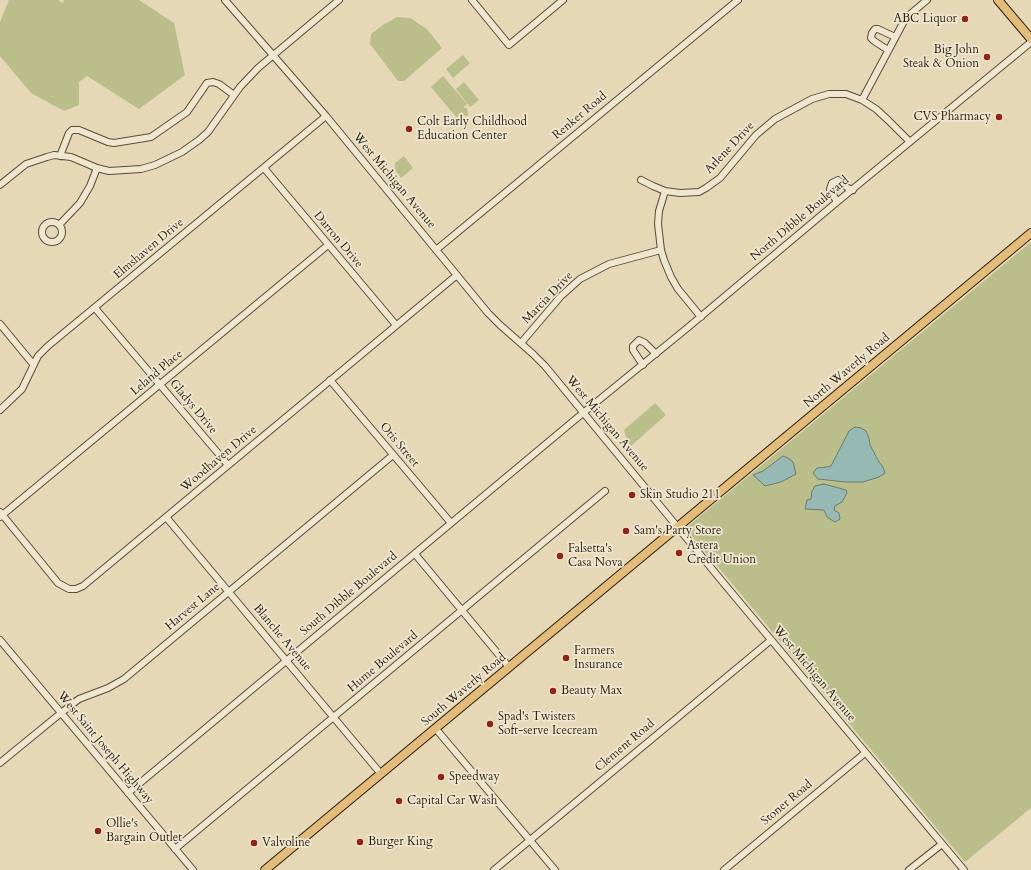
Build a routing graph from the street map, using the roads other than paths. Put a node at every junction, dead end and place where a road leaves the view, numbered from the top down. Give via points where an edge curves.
1 (225, 0) edge
2 (339, 0) edge
3 (472, 0) edge
4 (563, 0) edge
5 (738, 0) edge
6 (927, 0) edge
7 (998, 0) edge
8 (895, 37) junction
9 (1031, 41) edge
10 (888, 50) junction
11 (273, 55) junction
12 (234, 95) junction
13 (862, 100) junction
14 (326, 116) junction
15 (910, 142) junction
16 (60, 156) junction
17 (97, 168) junction
18 (264, 168) junction
19 (641, 180) dead end
20 (0, 185) edge
21 (665, 190) junction
22 (852, 190) junction
23 (837, 202) junction
24 (58, 225) dead end
25 (1031, 233) edge
26 (328, 245) junction
27 (436, 250) junction
28 (661, 250) junction
29 (457, 275) junction
30 (95, 308) junction
31 (701, 317) junction
32 (0, 324) edge
33 (396, 325) junction
34 (521, 343) junction
35 (656, 354) junction
36 (33, 364) junction
37 (643, 364) junction
38 (330, 380) junction
39 (160, 384) junction
40 (0, 410) edge
41 (584, 412) junction
42 (393, 455) junction
43 (228, 465) junction
44 (605, 491) dead end
45 (1, 515) edge
46 (166, 517) junction
47 (451, 523) junction
48 (677, 526) junction
49 (415, 554) junction
50 (228, 592) junction
51 (462, 610) junction
52 (0, 640) edge
53 (771, 640) junction
54 (286, 660) junction
55 (509, 667) junction
56 (61, 713) junction
57 (334, 717) junction
58 (436, 729) junction
59 (865, 753) junction
60 (0, 763) edge
61 (381, 774) junction
62 (128, 793) junction
63 (530, 840) junction
64 (942, 844) junction
65 (175, 850) junction
66 (193, 870) edge
67 (265, 870) edge
68 (494, 870) edge
69 (555, 870) edge
70 (724, 870) edge
71 (909, 870) edge
72 (964, 870) edge

1 - 11 street, West Michigan Avenue
2 - 11 street
3 - 4 street via 509,45
5 - 27 street, Renker Road
6 - 8 street via 908,16
7 - 9 main road
8 - 10 street
8 - 10 street via 878,28 872,33 870,38
9 - 15 street, North Dibble Boulevard
10 - 13 street
11 - 12 street
11 - 14 street, West Michigan Avenue
12 - 16 street via 219,84 207,84 187,112 151,137 114,143 79,130 72,130
12 - 17 street via 208,132 176,156 141,169 109,171
13 - 15 street, Arlene Drive via 884,116
13 - 21 street, Arlene Drive via 837,93 812,99 775,119 764,128 720,178 706,188 691,193
14 - 18 street, Elmshaven Drive
14 - 27 street, West Michigan Avenue
15 - 22 street, North Dibble Boulevard
16 - 17 street via 71,157
16 - 20 street via 54,155 33,161
17 - 24 street via 80,203
18 - 26 street, Darron Drive
18 - 30 street, Elmshaven Drive
19 - 21 street, Arlene Drive
21 - 28 street via 659,211
22 - 23 street, North Dibble Boulevard
22 - 23 street via 838,180 832,182 830,189
23 - 31 street, North Dibble Boulevard
25 - 48 main road, North Waverly Road
26 - 33 street, Darron Drive
26 - 39 street, Leland Place
27 - 29 street, West Michigan Avenue
28 - 31 street via 678,289
28 - 34 street, Marcia Drive via 609,264 580,279 561,296
29 - 33 street, Woodhaven Drive
29 - 34 street, West Michigan Avenue via 496,321
30 - 36 street, Elmshaven Drive via 48,346
30 - 39 street, Gladys Drive
31 - 35 street, North Dibble Boulevard
32 - 36 street
33 - 38 street, Woodhaven Drive
34 - 41 street, West Michigan Avenue via 545,366
35 - 37 street, North Dibble Boulevard
35 - 37 street via 639,340 633,346 633,350
36 - 40 street, Elmshaven Drive via 22,389
37 - 41 street, North Dibble Boulevard
38 - 42 street, Otis Street
38 - 43 street, Woodhaven Drive
39 - 43 street, Gladys Drive
39 - 45 street, Leland Place
41 - 47 street, South Dibble Boulevard
41 - 48 street, West Michigan Avenue
42 - 47 street, Otis Street
42 - 50 street, Harvest Lane
43 - 46 street, Woodhaven Drive
44 - 51 street, Hume Boulevard
45 - 46 street, Woodhaven Drive via 58,584 69,589 83,586
46 - 50 street, Blanche Avenue
47 - 49 street, South Dibble Boulevard
48 - 53 street, West Michigan Avenue
48 - 55 main road, South Waverly Road
49 - 51 street
49 - 54 street, South Dibble Boulevard
50 - 54 street, Blanche Avenue
50 - 56 street, Harvest Lane via 124,679 79,699
51 - 55 street
51 - 57 street, Hume Boulevard
52 - 56 street, West Saint Joseph Highway
53 - 59 street, West Michigan Avenue
53 - 63 street, Clement Road
54 - 57 street, Blanche Avenue
54 - 62 street, South Dibble Boulevard
55 - 58 main road, South Waverly Road
56 - 60 street, Harvest Lane
56 - 62 street, West Saint Joseph Highway
57 - 61 street, Blanche Avenue
57 - 65 street, Hume Boulevard
58 - 61 main road, South Waverly Road
58 - 63 street
59 - 64 street, West Michigan Avenue
59 - 70 street, Stoner Road
61 - 67 main road, South Waverly Road
62 - 65 street, West Saint Joseph Highway
63 - 68 street, Clement Road
63 - 69 street
64 - 71 street
64 - 72 street, West Michigan Avenue
65 - 66 street, West Saint Joseph Highway

